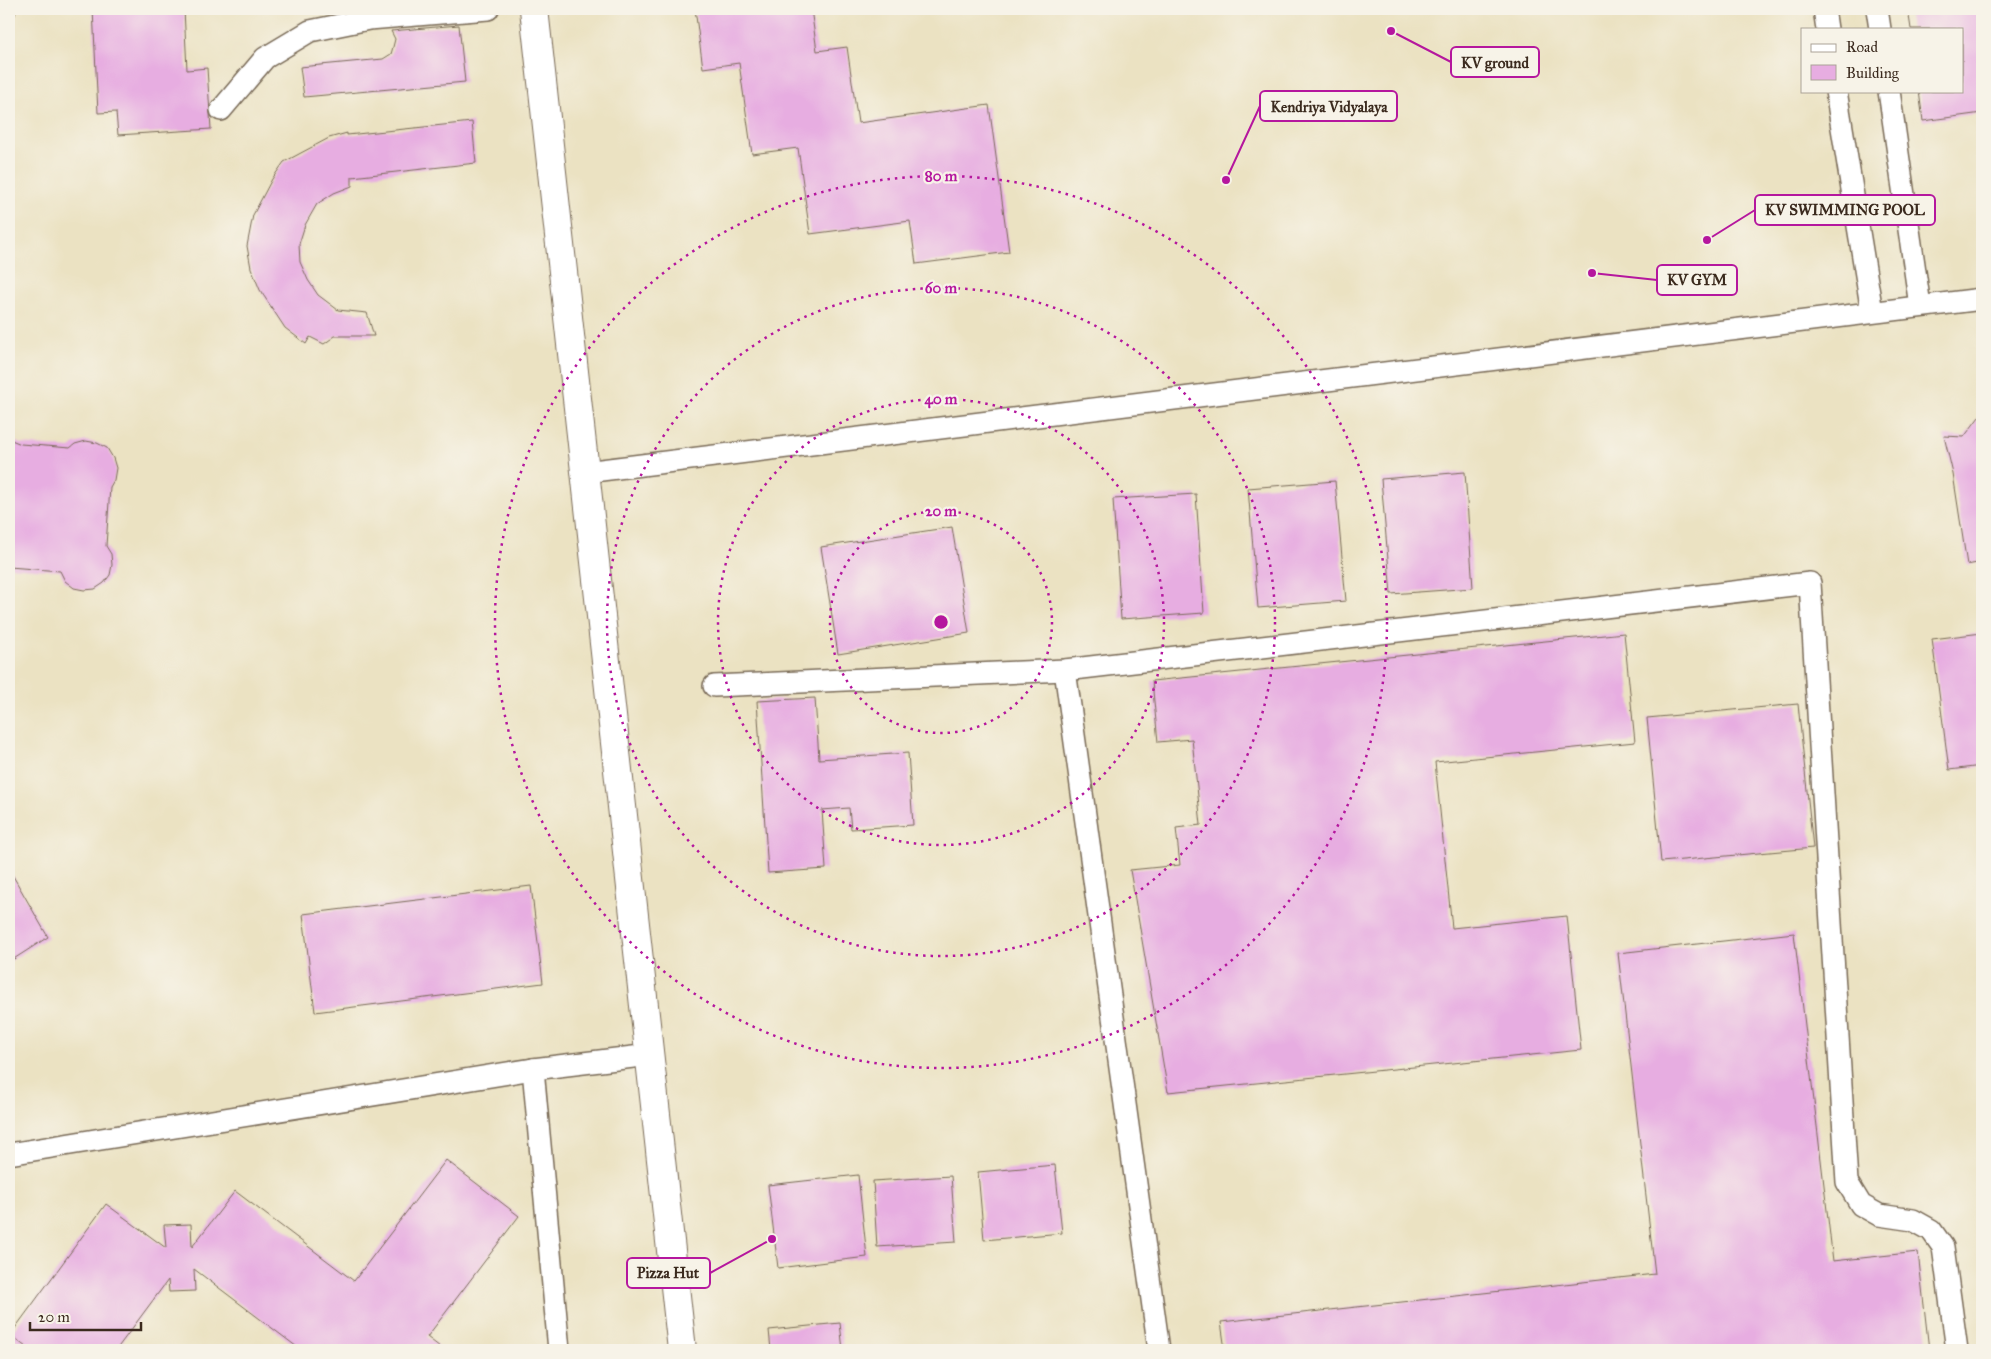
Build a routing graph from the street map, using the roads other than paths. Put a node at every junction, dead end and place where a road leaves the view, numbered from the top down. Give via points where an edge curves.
1 (488, 9) edge
2 (534, 9) edge
3 (1824, 9) edge
4 (1877, 9) edge
5 (1827, 28) edge
6 (1880, 28) edge
7 (1836, 92) edge
8 (1889, 92) edge
9 (221, 110) dead end
10 (1982, 298) edge
11 (1920, 306) junction
12 (1872, 312) junction
13 (585, 472) junction
14 (1065, 670) junction
15 (714, 686) dead end
16 (650, 1055) junction
17 (533, 1069) junction
18 (9, 1154) edge
19 (559, 1350) edge
20 (682, 1350) edge
21 (1159, 1350) edge
22 (1957, 1350) edge

1 - 9 lane via 368,19 310,31 265,58
2 - 13 street
3 - 5 lane
4 - 6 lane
7 - 12 lane
8 - 11 lane
10 - 11 lane
11 - 12 lane
12 - 13 lane
13 - 16 street
14 - 15 lane
14 - 21 lane
14 - 22 lane via 1810,583 1847,1182 1861,1205 1879,1215 1913,1220 1930,1230 1943,1247
16 - 17 lane
16 - 20 street
17 - 18 lane
17 - 19 lane

